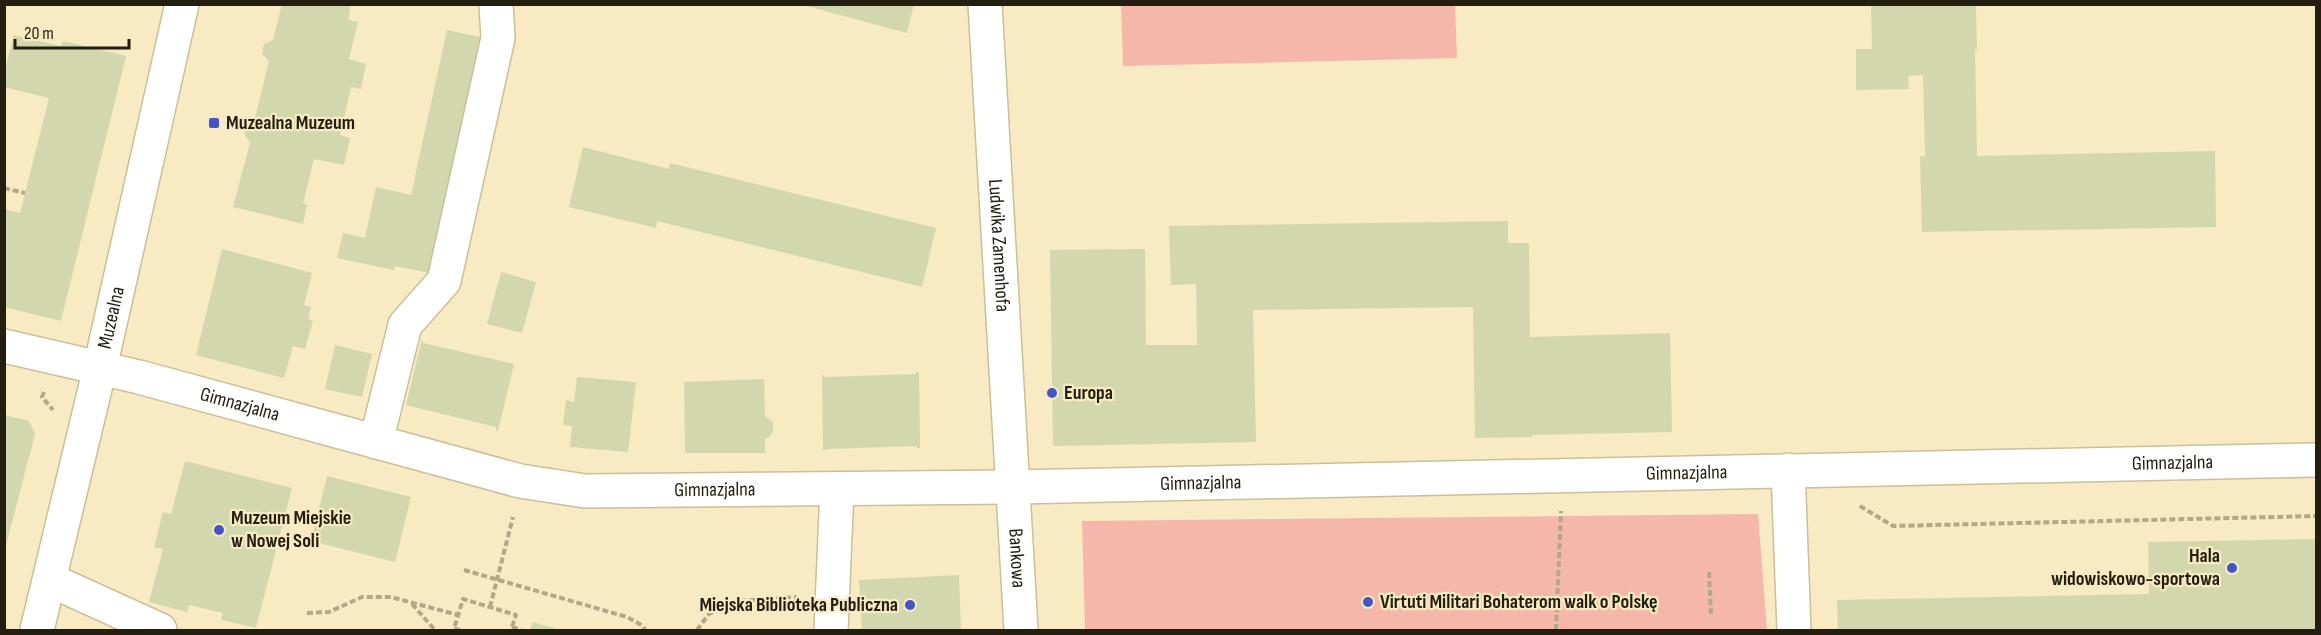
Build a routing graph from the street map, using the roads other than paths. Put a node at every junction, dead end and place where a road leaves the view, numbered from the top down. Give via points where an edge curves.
1 (182, 4) edge
2 (496, 4) edge
3 (985, 4) edge
4 (4, 346) edge
5 (100, 368) junction
6 (376, 442) junction
7 (2316, 460) edge
8 (1788, 470) junction
9 (1012, 487) junction
10 (837, 489) junction
11 (50, 580) junction
12 (38, 630) edge
13 (160, 630) edge
14 (831, 630) edge
15 (1021, 630) edge
16 (1794, 630) edge

1 - 5 street, Muzealna
2 - 6 street via 498,38 444,280 405,325
3 - 9 street, Ludwika Zamenhofa
4 - 5 street, Gimnazjalna
5 - 6 street, Gimnazjalna
5 - 11 street, Muzealna
6 - 10 street, Gimnazjalna via 520,481 585,491
7 - 8 street, Gimnazjalna
8 - 9 street, Gimnazjalna
8 - 16 street
9 - 10 street, Gimnazjalna
9 - 15 street, Bankowa
10 - 14 street
11 - 12 street, Muzealna
11 - 13 street

